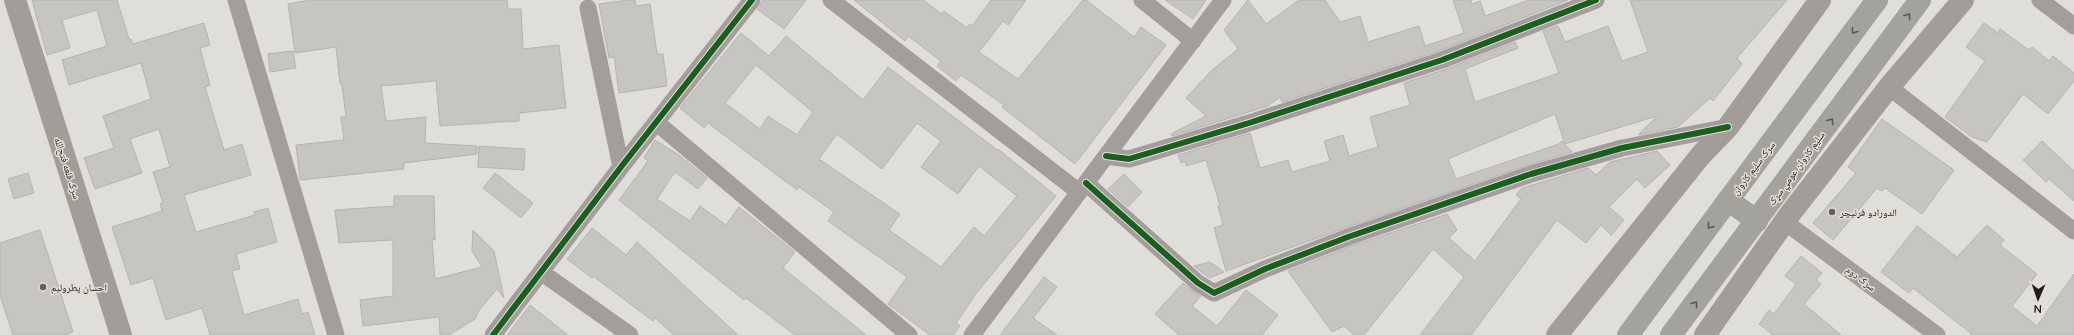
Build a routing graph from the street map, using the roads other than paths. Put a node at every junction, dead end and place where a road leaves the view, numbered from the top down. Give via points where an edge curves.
1 (15, 0) edge
2 (236, 0) edge
3 (752, 0) edge
4 (831, 0) edge
5 (1142, 0) edge
6 (1223, 0) edge
7 (1596, 0) edge
8 (1877, 0) edge
9 (1920, 0) edge
10 (1963, 0) edge
11 (2040, 0) edge
12 (1812, 4) edge
13 (588, 8) dead end
14 (2074, 26) edge
15 (1193, 41) junction
16 (1889, 87) junction
17 (657, 123) junction
18 (1728, 127) junction
19 (1106, 156) junction
20 (621, 167) junction
21 (1083, 188) junction
22 (1728, 200) junction
23 (1757, 221) junction
24 (1785, 222) junction
25 (2074, 231) edge
26 (541, 272) junction
27 (121, 335) edge
28 (336, 335) edge
29 (494, 335) edge
30 (630, 335) edge
31 (909, 335) edge
32 (972, 335) edge
33 (1557, 335) edge
34 (1628, 335) edge
35 (1671, 335) edge
36 (1705, 335) edge
37 (1937, 335) edge

1 - 27 street, سرک قلعه فتح‌الله
2 - 28 street
3 - 17 street
4 - 21 street
5 - 15 street
6 - 15 street
7 - 19 street via 1442,60 1249,123 1129,159
8 -> 22 main road, سرک سلیم کاروان
23 -> 9 main road, سلیم کاروان عومي سړک
10 - 16 street
11 - 14 street
12 - 18 street
13 - 20 street
15 - 19 street
16 - 24 street
16 - 25 street
17 - 20 street
17 - 31 street
18 - 21 street via 1622,148 1531,174 1334,242 1265,269 1214,293 1198,284
18 - 33 street via 1701,155
19 - 21 street
20 - 26 street
21 - 32 street
22 - 23 main road
22 -> 34 main road, سرک سلیم کاروان
35 -> 23 main road, سلیم کاروان عومي سړک
24 - 36 street
24 - 37 street, سرک دوم
26 - 29 street
26 - 30 street

